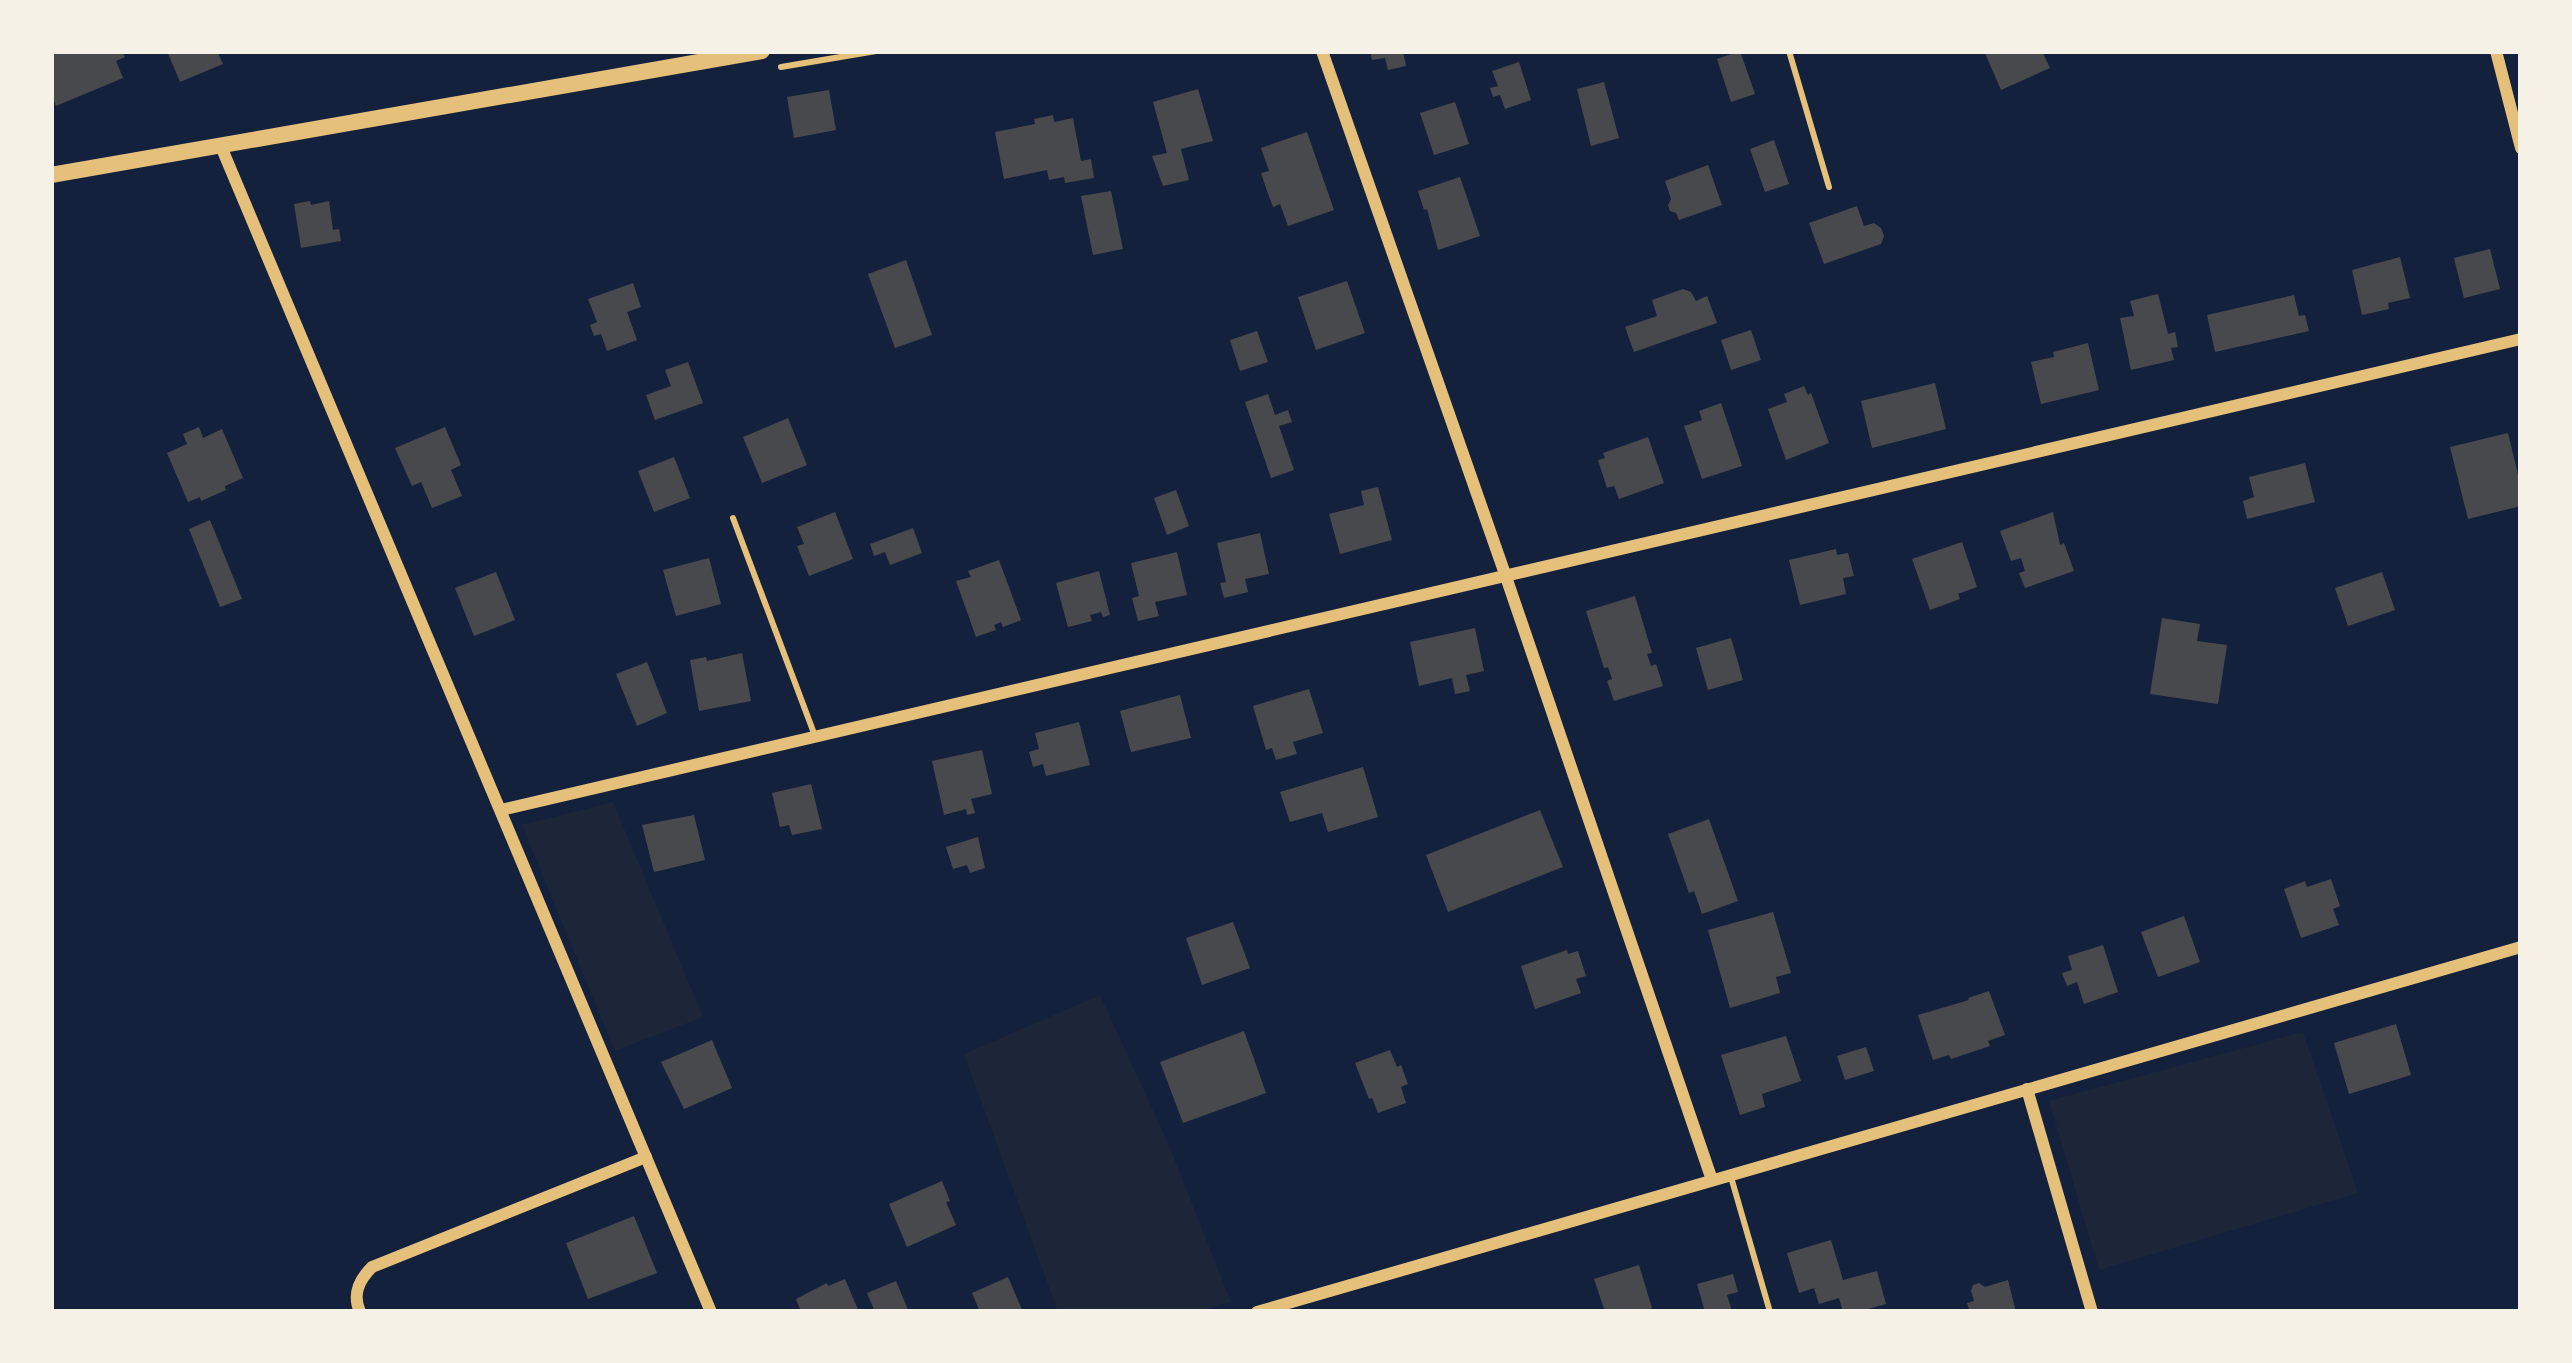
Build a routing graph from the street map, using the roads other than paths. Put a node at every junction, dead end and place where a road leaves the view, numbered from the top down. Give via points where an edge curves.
1 (762, 51) edge
2 (1322, 51) edge
3 (1789, 51) edge
4 (2496, 51) edge
5 (220, 144) junction
6 (2521, 148) edge
7 (51, 175) edge
8 (1829, 187) dead end
9 (2521, 339) edge
10 (733, 518) dead end
11 (1505, 574) junction
12 (815, 736) junction
13 (501, 810) junction
14 (2521, 947) edge
15 (2027, 1089) junction
16 (646, 1157) junction
17 (1730, 1174) junction
18 (1712, 1180) junction
19 (360, 1312) edge
20 (711, 1312) edge
21 (1257, 1312) edge
22 (1769, 1312) edge
23 (2092, 1312) edge

1 - 5 street
2 - 11 street
3 - 8 lane
4 - 6 street
5 - 7 street
5 - 13 street
9 - 11 street
10 - 12 lane
11 - 12 street
11 - 18 street
12 - 13 street
13 - 16 street
14 - 15 street
15 - 17 street
15 - 23 street
16 - 19 street via 372,1267 358,1281
16 - 20 street
17 - 18 street
17 - 22 lane
18 - 21 street

